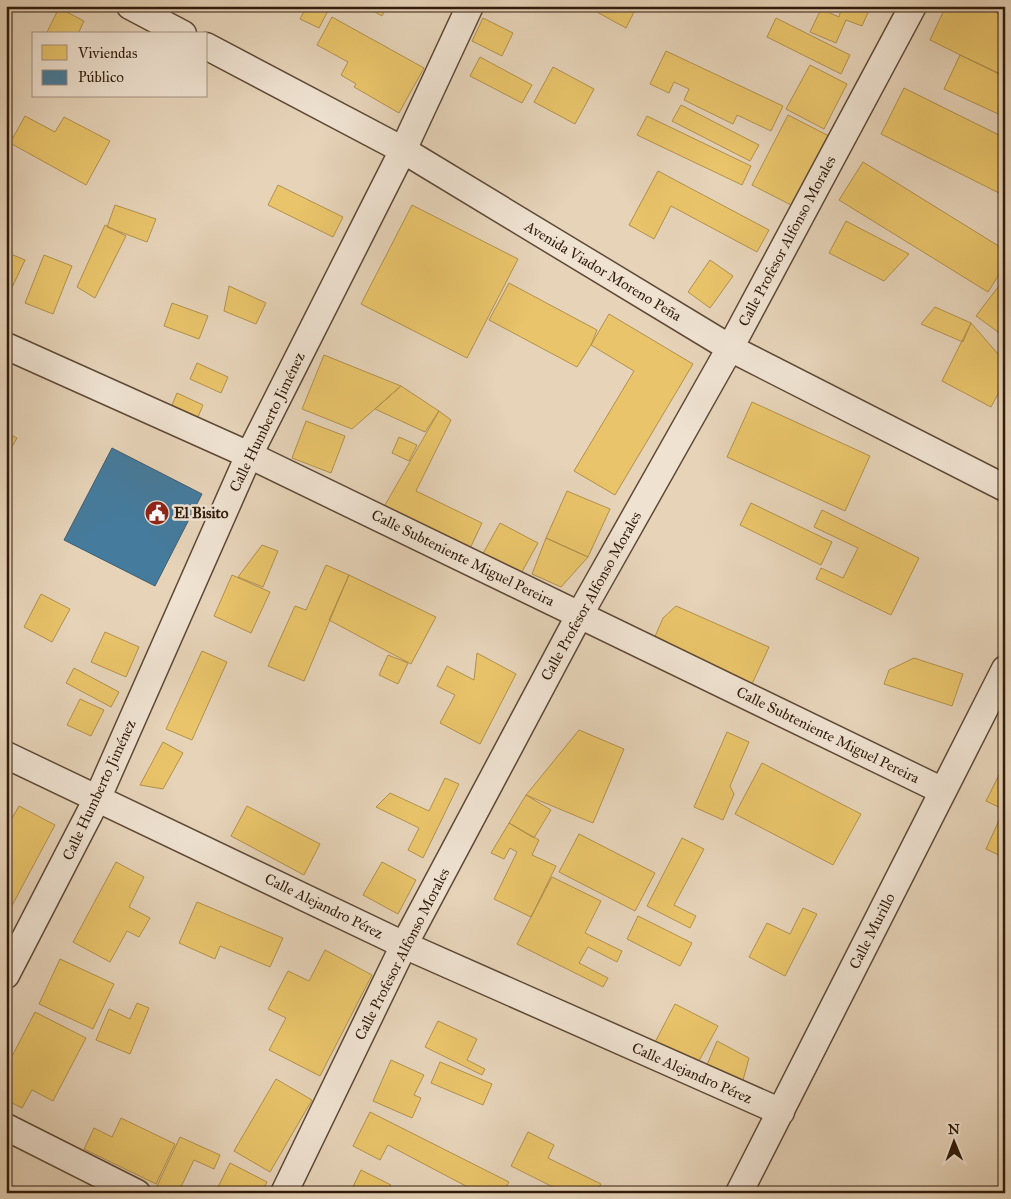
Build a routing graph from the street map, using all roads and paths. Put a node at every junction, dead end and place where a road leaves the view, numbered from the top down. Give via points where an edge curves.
1 (130, 6) edge
2 (470, 6) edge
3 (913, 6) edge
4 (179, 32) edge
5 (208, 47) edge
6 (403, 150) junction
7 (6, 346) edge
8 (730, 348) junction
9 (249, 455) junction
10 (1005, 488) edge
11 (580, 614) junction
12 (1005, 669) edge
13 (6, 755) edge
14 (943, 791) junction
15 (98, 797) junction
16 (404, 944) junction
17 (6, 975) edge
18 (781, 1112) junction
19 (6, 1127) edge
20 (137, 1193) edge
21 (284, 1193) edge
22 (739, 1193) edge

1 - 4 street
2 - 6 street, Calle Humberto Jiménez
3 - 8 street, Calle Profesor Alfonso Morales
5 - 6 street, Avenida Viador Moreno Peña
6 - 8 street, Avenida Viador Moreno Peña
6 - 9 street, Calle Humberto Jiménez
7 - 9 street, Calle Subteniente Miguel Pereira
8 - 10 street, Avenida Viador Moreno Peña
8 - 11 street, Calle Profesor Alfonso Morales
9 - 11 street, Calle Subteniente Miguel Pereira
9 - 15 street, Calle Humberto Jiménez
11 - 14 street, Calle Subteniente Miguel Pereira
11 - 16 street, Calle Profesor Alfonso Morales
12 - 14 street, Calle Murillo
13 - 15 street, Calle Alejandro Pérez
14 - 18 street, Calle Murillo
15 - 16 street, Calle Alejandro Pérez
15 - 17 street, Calle Humberto Jiménez
16 - 18 street, Calle Alejandro Pérez
16 - 21 street, Calle Profesor Alfonso Morales
18 - 22 street, Calle Murillo
19 - 20 street

